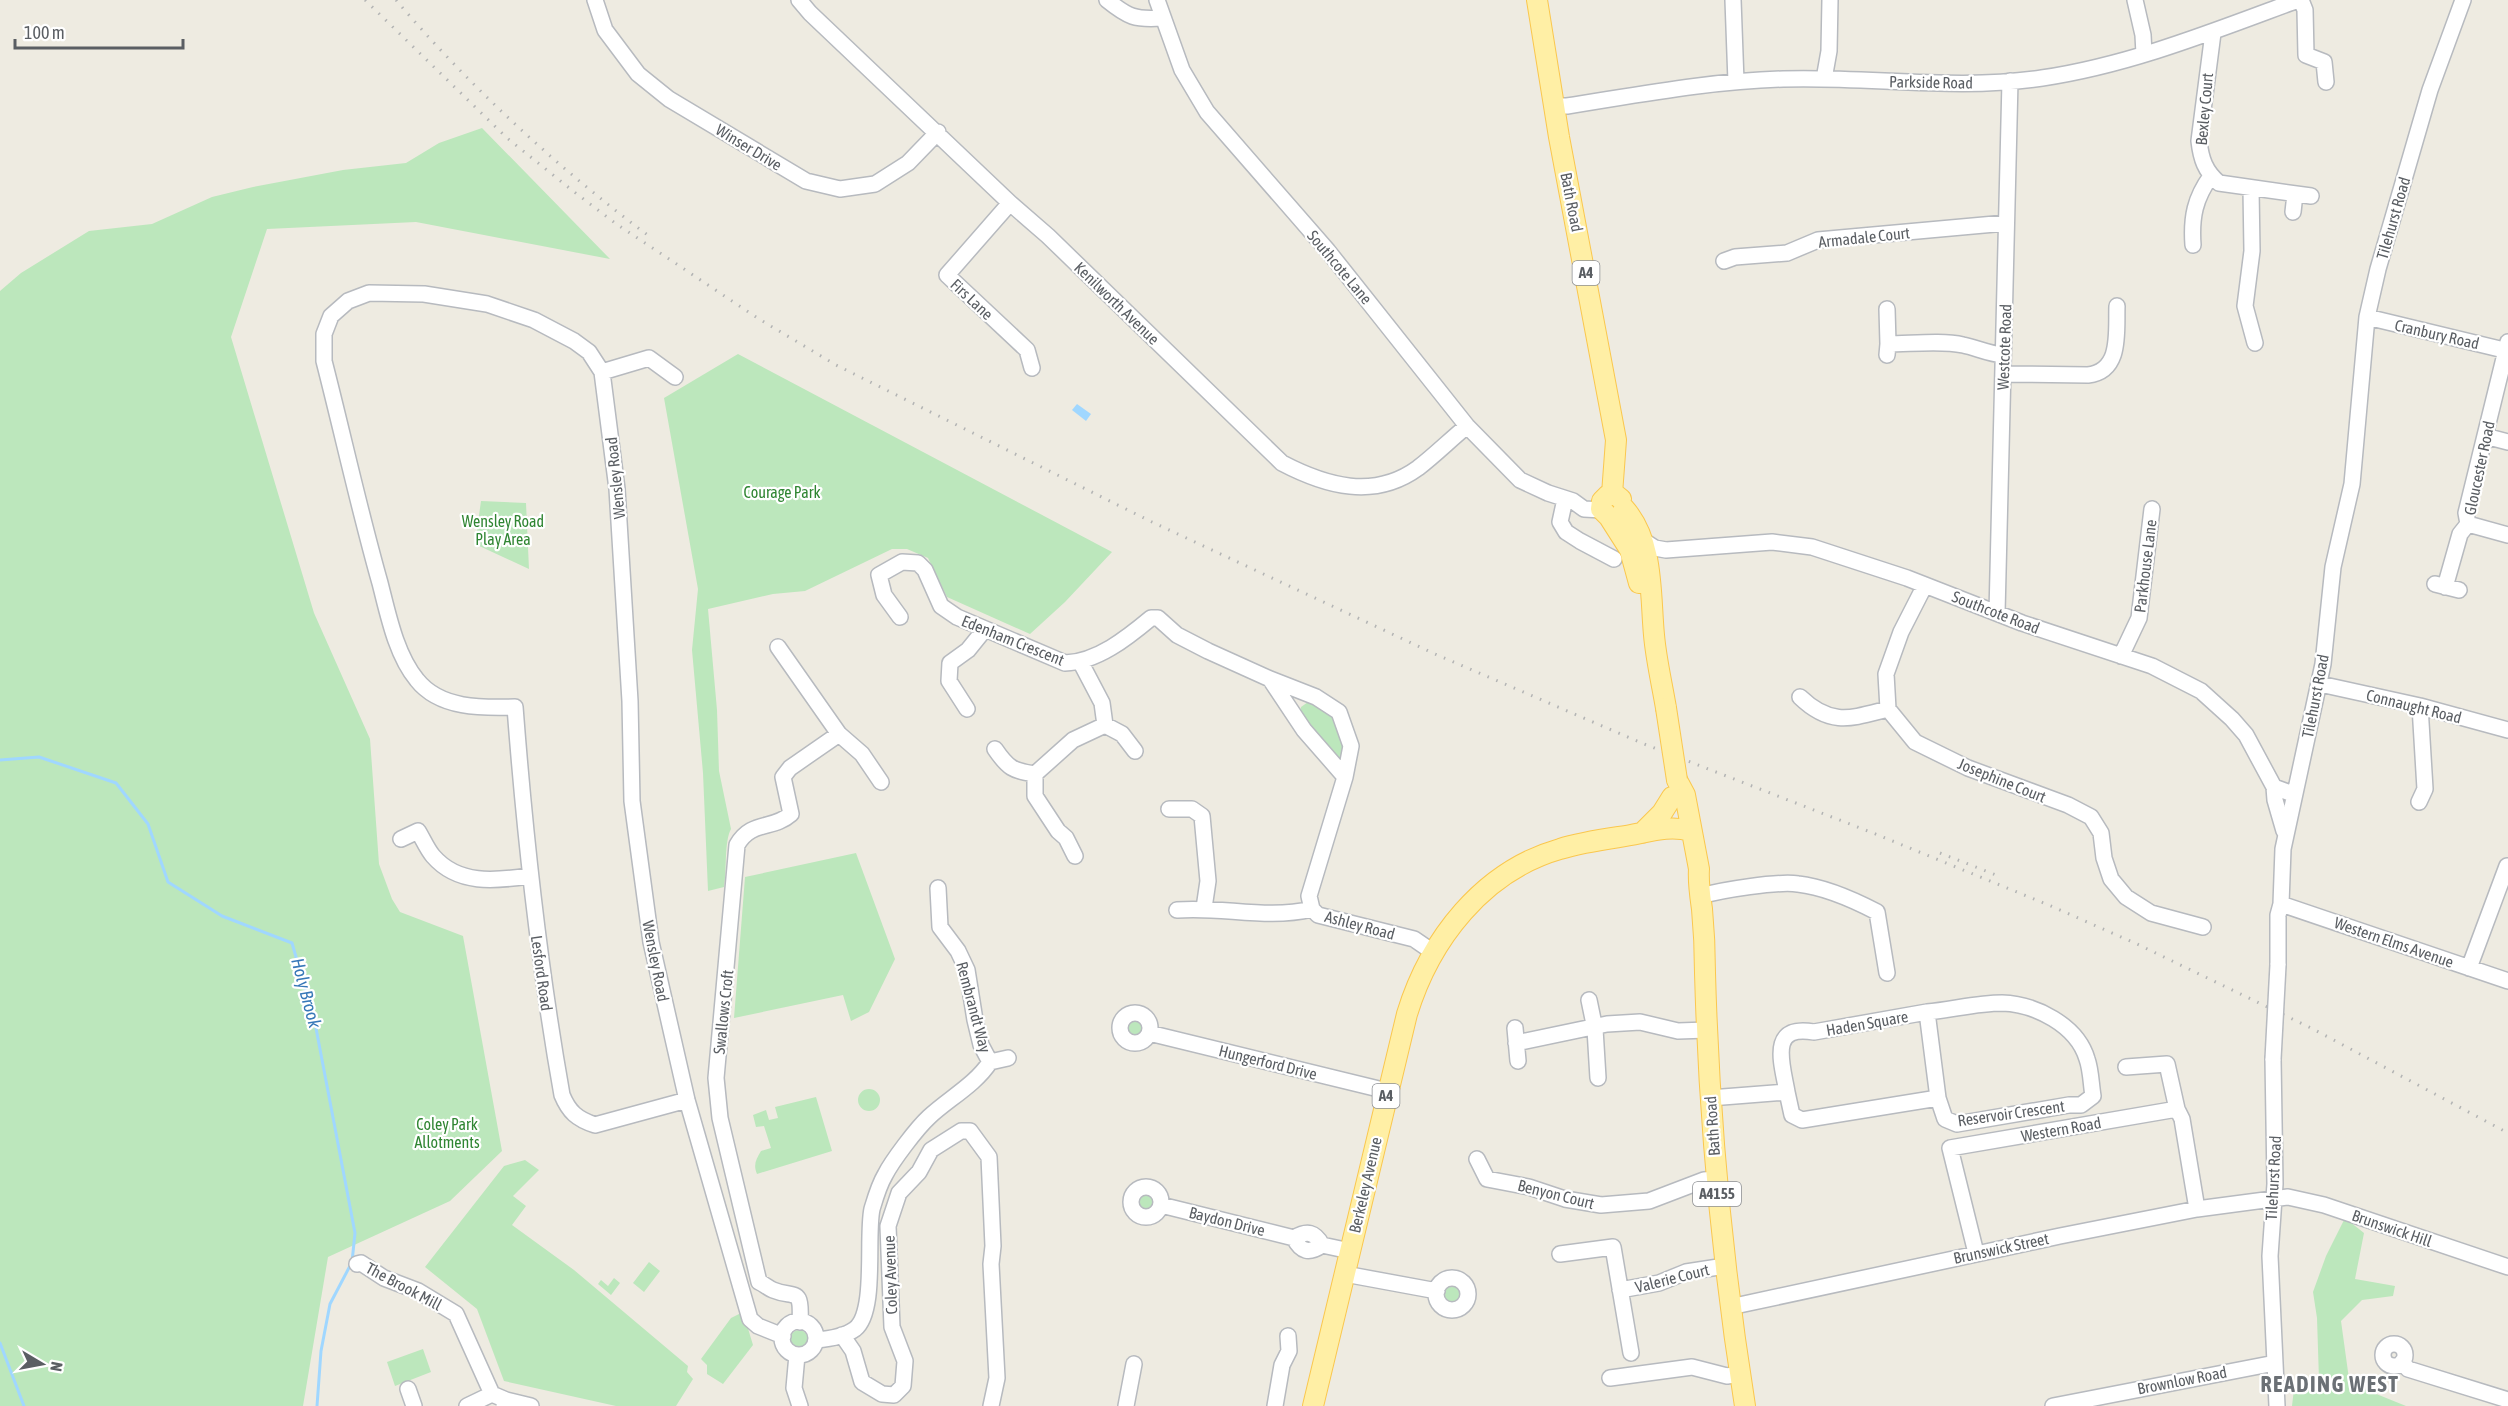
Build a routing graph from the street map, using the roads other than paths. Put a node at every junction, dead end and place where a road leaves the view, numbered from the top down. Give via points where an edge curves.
1 (594, 0) edge
2 (799, 0) edge
3 (1107, 0) edge
4 (1157, 0) edge
5 (1537, 0) edge
6 (1732, 0) edge
7 (1830, 0) edge
8 (2135, 0) edge
9 (2299, 0) edge
10 (2463, 0) edge
11 (1162, 18) junction
12 (2213, 33) junction
13 (2144, 54) junction
14 (1824, 79) junction
15 (2010, 81) junction
16 (1736, 82) junction
17 (2326, 82) dead end
18 (1553, 106) junction
19 (938, 132) junction
20 (2211, 176) junction
21 (2251, 189) junction
22 (2295, 194) junction
23 (2311, 196) dead end
24 (1010, 203) junction
25 (2293, 212) dead end
26 (2006, 223) junction
27 (2193, 245) dead end
28 (1724, 261) dead end
29 (1887, 309) dead end
30 (2120, 313) dead end
31 (2367, 317) junction
32 (2255, 343) dead end
33 (2507, 348) edge
34 (2003, 356) junction
35 (1032, 368) dead end
36 (602, 372) junction
37 (2003, 374) junction
38 (675, 377) dead end
39 (1467, 426) junction
40 (2485, 436) junction
41 (2508, 442) edge
42 (1569, 500) junction
43 (1612, 504) junction
44 (2152, 509) dead end
45 (2468, 524) junction
46 (2508, 535) edge
47 (1641, 539) junction
48 (1666, 550) junction
49 (1614, 559) dead end
50 (1649, 569) junction
51 (1925, 585) junction
52 (2446, 587) dead end
53 (1997, 613) junction
54 (900, 617) dead end
55 (985, 629) junction
56 (1654, 636) junction
57 (778, 647) dead end
58 (2121, 656) junction
59 (1081, 663) junction
60 (1270, 679) junction
61 (2320, 684) junction
62 (1316, 697) junction
63 (1800, 698) dead end
64 (2420, 706) junction
65 (515, 707) joint
66 (967, 709) dead end
67 (1888, 709) junction
68 (1293, 713) junction
69 (1105, 725) junction
70 (2508, 730) edge
71 (839, 734) junction
72 (995, 749) dead end
73 (1135, 751) dead end
74 (1035, 774) junction
75 (1345, 777) junction
76 (881, 782) dead end
77 (2274, 787) junction
78 (1678, 791) junction
79 (2293, 794) junction
80 (2419, 802) dead end
81 (1169, 809) dead end
82 (1682, 832) junction
83 (1634, 834) junction
84 (2285, 834) junction
85 (401, 839) dead end
86 (1075, 856) dead end
87 (2507, 866) edge
88 (529, 876) junction
89 (938, 888) dead end
90 (1699, 888) junction
91 (2281, 904) junction
92 (1204, 908) junction
93 (1312, 909) junction
94 (1177, 910) dead end
95 (2203, 927) dead end
96 (1433, 952) junction
97 (2469, 968) junction
98 (1887, 973) dead end
99 (2508, 981) edge
100 (1588, 998) dead end
101 (1927, 1012) junction
102 (1595, 1029) junction
103 (1707, 1030) junction
104 (1149, 1033) dead end
105 (1008, 1058) dead end
106 (1518, 1061) dead end
107 (990, 1062) junction
108 (2126, 1067) dead end
109 (1598, 1078) dead end
110 (1387, 1091) junction
111 (1787, 1092) junction
112 (1710, 1098) junction
113 (1938, 1098) junction
114 (687, 1100) junction
115 (2177, 1109) junction
116 (1477, 1159) dead end
117 (1716, 1179) junction
118 (2274, 1198) junction
119 (1161, 1205) dead end
120 (2197, 1209) junction
121 (1350, 1251) junction
122 (1976, 1253) junction
123 (1560, 1254) dead end
124 (357, 1264) dead end
125 (1725, 1266) junction
126 (2508, 1267) edge
127 (1345, 1274) junction
128 (1620, 1290) junction
129 (1437, 1291) dead end
130 (1730, 1307) junction
131 (800, 1322) junction
132 (842, 1335) junction
133 (783, 1336) junction
134 (1288, 1336) dead end
135 (816, 1340) junction
136 (1631, 1353) dead end
137 (796, 1355) junction
138 (2403, 1362) dead end
139 (2275, 1363) junction
140 (1134, 1364) dead end
141 (1740, 1374) junction
142 (1610, 1378) dead end
143 (408, 1389) dead end
144 (501, 1400) edge
145 (2508, 1400) edge
146 (414, 1406) edge
147 (467, 1406) edge
148 (531, 1406) edge
149 (800, 1406) edge
150 (991, 1406) edge
151 (1126, 1406) edge
152 (1275, 1406) edge
153 (1313, 1406) edge
154 (1745, 1406) edge
155 (2053, 1406) edge
156 (2277, 1406) edge

1 - 19 street, Winser Drive via 605,30 638,74 669,99 806,181 840,189 875,184 908,163
2 - 19 street, Kenilworth Avenue
3 - 11 street via 1125,15
4 - 11 street, Southcote Lane
5 - 18 main road, Bath Road / A4
6 - 16 street
7 - 14 street
8 - 13 street
9 - 12 street, Parkside Road
9 - 17 street via 2305,10 2306,55 2324,62
10 - 31 street, Tilehurst Road via 2430,90
11 - 39 street, Southcote Lane via 1182,70 1207,112 1328,251
12 - 13 street, Parkside Road
12 - 20 street, Bexley Court via 2199,141 2200,155
13 - 15 street, Parkside Road via 2093,69
14 - 15 street, Parkside Road via 1941,84
14 - 16 street, Parkside Road
15 - 26 street, Westcote Road
16 - 18 street, Parkside Road
18 - 43 main road, Bath Road / A4 via 1616,440
19 - 24 street, Kenilworth Avenue
20 - 21 street via 2219,183
20 - 27 street via 2198,194
21 - 22 street
21 - 32 street via 2252,251 2245,306
22 - 23 street
22 - 25 street
24 - 35 street, Firs Lane via 947,275 1027,350
24 - 39 street, Kenilworth Avenue via 1282,463 1312,479 1372,487 1390,481 1418,468
26 - 28 street, Armadale Court via 1818,240 1787,253 1735,256
26 - 34 street, Westcote Road
29 - 34 street via 1888,350 1961,344
30 - 37 street via 2113,357 2096,374
31 - 33 street, Cranbury Road
31 - 61 street, Tilehurst Road via 2352,484 2333,567
33 - 40 street, Gloucester Road
34 - 37 street, Westcote Road
36 - 38 street via 649,358
36 - 65 street, Wensley Road via 589,352 534,320 454,297 369,293 348,301 331,316 324,334 324,361 349,471 402,654 417,680 447,701 479,708
36 - 114 street, Wensley Road via 617,489 632,801 651,942
37 - 53 street, Westcote Road
39 - 42 street, Southcote Lane via 1520,480
40 - 41 street
40 - 45 street, Gloucester Road via 2466,513
42 - 43 street, Southcote Lane via 1584,509
42 - 49 street via 1560,522 1566,532
43 - 47 main road, Bath Road via 1630,515
43 - 56 main road, Bath Road via 1630,550
44 - 58 street, Parkhouse Lane via 2139,618
45 - 46 street
45 - 52 street via 2460,534
47 - 48 street, Southcote Road
47 - 50 main road, Bath Road
48 - 50 street via 1652,561
48 - 51 street, Southcote Road via 1796,544 1833,552
50 - 56 main road, Bath Road
51 - 53 street, Southcote Road
51 - 67 street via 1901,632 1886,674
53 - 58 street, Southcote Road
54 - 55 street, Edenham Crescent via 884,595 879,575 907,560 925,570 941,606
55 - 59 street, Edenham Crescent via 1065,663
55 - 66 street via 968,650 950,663 949,681
56 - 78 main road, Bath Road, bridge
57 - 71 street
58 - 77 street, Southcote Road via 2175,676 2214,701 2246,735
59 - 60 street, Edenham Crescent via 1127,637 1151,618 1158,618 1177,635
59 - 69 street via 1102,703
60 - 62 street, Edenham Crescent
60 - 68 street
61 - 64 street, Connaught Road
61 - 79 street, Tilehurst Road
62 - 68 street via 1300,702
62 - 75 street, Edenham Crescent via 1339,712 1348,733 1351,746
63 - 67 street via 1822,714 1848,720
64 - 70 street, Connaught Road
64 - 80 street via 2425,789
65 - 88 street, Lesford Road
67 - 95 street, Josephine Court via 1916,742 1968,768 2091,817 2101,833 2112,879 2126,897 2151,912
68 - 75 street
69 - 73 street via 1122,734
69 - 74 street via 1073,740
71 - 76 street via 862,754
71 - 131 street, Swallows Croft via 783,777 791,814 783,821 753,829 743,835 738,845 716,1078 720,1118 759,1282 798,1298
72 - 74 street via 1005,764 1016,771
74 - 86 street via 1035,796
75 - 93 street, Edenham Crescent via 1310,896
77 - 79 street
77 - 84 street, Southcote Road
78 - 82 main road, Bath Road
78 - 83 main road via 1662,813
79 - 84 street, Tilehurst Road
81 - 92 street via 1192,809 1202,816 1208,881
82 - 83 main road, Berkeley Avenue / A4
82 - 90 main road, Bath Road / A4155 via 1699,869
83 - 96 main road, Berkeley Avenue / A4 via 1560,849 1503,876 1472,902
84 - 91 street, Tilehurst Road
85 - 88 street via 418,831 432,855 445,867 469,878
87 - 97 street
88 - 114 street, Lesford Road via 545,998 561,1095 567,1108 580,1120 595,1125
89 - 107 street, Rembrandt Way via 940,927 963,947 981,1045
90 - 98 street via 1716,892 1797,883 1849,898 1877,912
90 - 103 main road, Bath Road / A4155
91 - 97 street, Western Elms Avenue
91 - 118 street, Tilehurst Road, bridge via 2273,1059
92 - 93 street, Ashley Road via 1254,914
92 - 94 street, Ashley Road
93 - 96 street, Ashley Road via 1317,915 1414,939
96 - 110 main road, Berkeley Avenue / A4 via 1413,994
97 - 99 street, Western Elms Avenue
100 - 102 street
101 - 111 street, Haden Square via 1791,1033 1780,1049
101 - 113 street, Haden Square
101 - 113 street, Reservoir Crescent via 2002,1003 2031,1009 2060,1023 2071,1031 2087,1058 2092,1096 2081,1105 1957,1124 1945,1119
102 - 103 street via 1607,1024 1640,1022 1678,1031
102 - 106 street via 1515,1035
102 - 109 street
103 - 112 main road, Bath Road / A4155
104 - 110 street, Hungerford Drive
105 - 107 street, Rembrandt Way
107 - 132 street, Rembrandt Way via 928,1118 885,1175 872,1211 865,1312 856,1329
108 - 115 street via 2167,1064
110 - 121 main road, Berkeley Avenue / A4
111 - 112 street
111 - 113 street, Haden Square via 1792,1115 1802,1120
112 - 117 main road, Bath Road / A4155
114 - 133 street, Wensley Road via 750,1319
115 - 120 street
115 - 122 street, Western Road via 1950,1148
116 - 117 street, Benyon Court via 1487,1179 1601,1205 1649,1201
117 - 125 main road, Bath Road / A4155
118 - 120 street, Brunswick Street
118 - 126 street, Brunswick Hill via 2325,1205
118 - 139 street, Tilehurst Road via 2270,1256
119 - 121 street, Baydon Drive via 1294,1238 1311,1233 1322,1245
120 - 122 street, Brunswick Street
121 - 127 main road, Berkeley Avenue / A4
122 - 130 street, Brunswick Street
123 - 128 street, Valerie Court via 1613,1247
124 - 144 street, The Brook Mill via 362,1263 456,1314
125 - 128 street, Valerie Court
125 - 130 main road, Bath Road / A4155
127 - 129 street
127 - 153 main road, Berkeley Avenue / A4
128 - 136 street, Valerie Court
130 - 141 main road, Bath Road / A4155
131 - 133 street via 787,1327
131 - 135 street via 814,1330
132 - 135 street
132 - 150 street, Coley Avenue via 853,1351 862,1382 882,1394 894,1395 903,1386 905,1361 892,1327 888,1226 899,1193 919,1172 931,1150 960,1131 970,1131 989,1157 997,1378
133 - 137 street via 788,1350
134 - 152 street via 1289,1351 1282,1365
135 - 137 street via 811,1350
137 - 149 street via 794,1388
138 - 145 street via 2408,1369
139 - 155 street, Brownlow Road
139 - 156 street, Tilehurst Road
140 - 151 street
141 - 142 street via 1727,1376 1692,1367
141 - 154 main road, Bath Road / A4155
143 - 146 street
144 - 147 street
144 - 148 street

